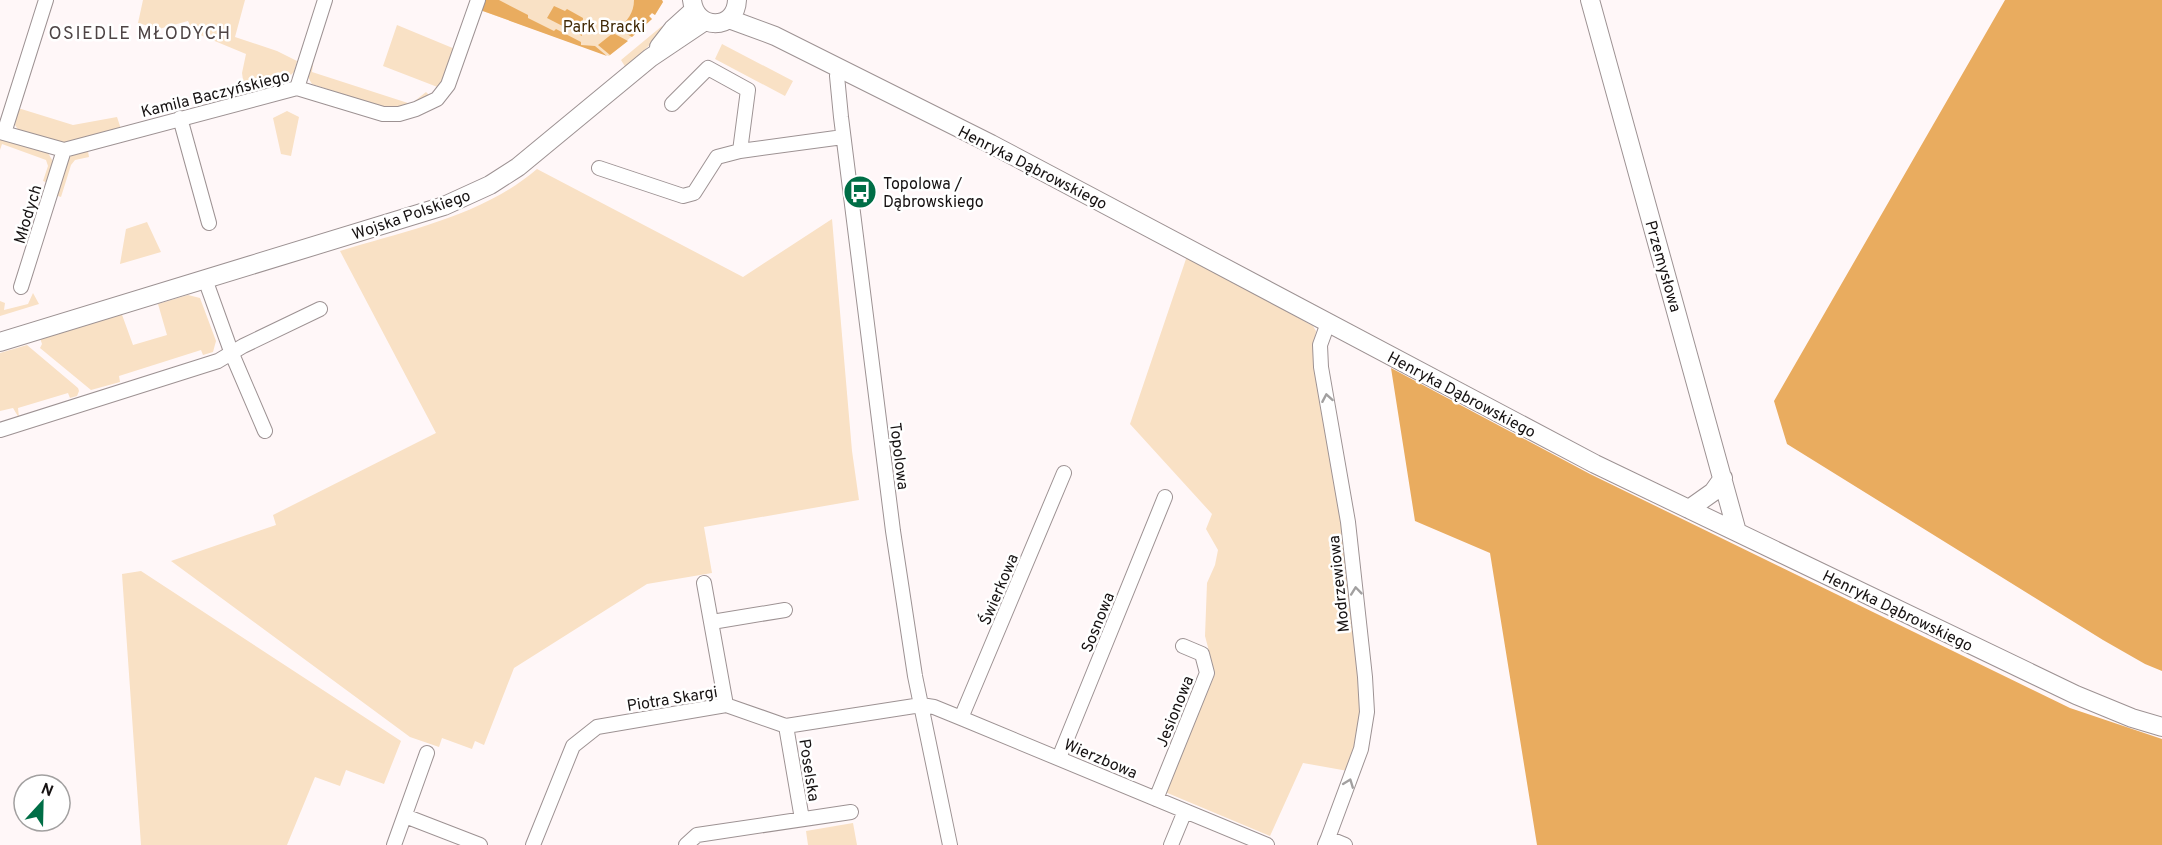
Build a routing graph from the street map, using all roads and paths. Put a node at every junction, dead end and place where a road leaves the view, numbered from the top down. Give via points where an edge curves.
1 (46, 0) edge
2 (325, 0) edge
3 (478, 0) edge
4 (1590, 0) edge
5 (734, 8) edge
6 (697, 10) edge
7 (839, 68) junction
8 (297, 88) junction
9 (672, 104) dead end
10 (180, 118) junction
11 (2, 133) edge
12 (843, 137) junction
13 (64, 150) junction
14 (740, 151) junction
15 (599, 168) dead end
16 (209, 223) dead end
17 (205, 279) junction
18 (21, 287) dead end
19 (320, 309) dead end
20 (1328, 323) junction
21 (0, 342) edge
22 (232, 354) junction
23 (0, 430) edge
24 (265, 431) dead end
25 (1064, 473) dead end
26 (1723, 478) junction
27 (1165, 497) dead end
28 (1689, 509) junction
29 (1737, 532) junction
30 (704, 583) dead end
31 (785, 610) dead end
32 (712, 622) junction
33 (1183, 646) dead end
34 (726, 705) junction
35 (921, 705) junction
36 (961, 718) junction
37 (786, 726) junction
38 (2162, 727) edge
39 (427, 753) dead end
40 (1059, 758) junction
41 (1156, 799) junction
42 (1185, 811) junction
43 (851, 812) dead end
44 (405, 816) junction
45 (802, 819) junction
46 (1327, 841) edge
47 (394, 845) edge
48 (480, 845) edge
49 (534, 845) edge
50 (686, 845) edge
51 (950, 845) edge
52 (1171, 845) edge
53 (1267, 845) edge
54 (1346, 845) edge

1 - 11 street
2 - 8 street
3 - 8 street, Kamila Baczyńskiego via 448,85 437,99 416,110 383,114
4 - 26 street, Przemysłowa
5 - 6 street via 717,24
5 - 7 street, Henryka Dąbrowskiego via 775,36
6 - 17 street, Wojska Polskiego via 673,29 650,58 518,167 470,196
7 - 12 street, Topolowa
7 - 20 street, Henryka Dąbrowskiego
8 - 10 street, Kamila Baczyńskiego
9 - 14 street via 708,68 748,90
10 - 13 street, Kamila Baczyńskiego
10 - 16 street
11 - 13 street
12 - 14 street
12 - 35 street, Topolowa via 893,531
13 - 18 street, Młodych
14 - 15 street via 717,157 694,193 683,196
17 - 21 street, Wojska Polskiego
17 - 22 street
19 - 22 street
20 - 28 street, Henryka Dąbrowskiego via 1595,464
46 -> 20 street, Modrzewiowa via 1361,749 1366,712 1348,522 1321,367 1320,345
22 - 23 street via 218,362
22 - 24 street
25 - 36 street, Świerkowa
26 - 28 street via 1713,492
26 - 29 street, Przemysłowa
27 - 40 street, Sosnowa
28 - 29 street, Henryka Dąbrowskiego
29 - 38 street, Henryka Dąbrowskiego via 2076,695
30 - 32 street
31 - 32 street
32 - 34 street
33 - 41 street, Jesionowa via 1202,654 1208,673
34 - 37 street, Piotra Skargi
34 - 49 street, Piotra Skargi via 597,727 573,746
35 - 36 street, Wierzbowa
35 - 37 street, Piotra Skargi
35 - 51 street, Topolowa
36 - 40 street, Wierzbowa
37 - 45 street, Poselska
39 - 44 street
40 - 41 street, Wierzbowa
41 - 42 street, Wierzbowa
42 - 52 street
42 - 53 street, Wierzbowa
43 - 45 street
44 - 47 street
44 - 48 street
45 - 50 street via 698,835
46 - 54 street

